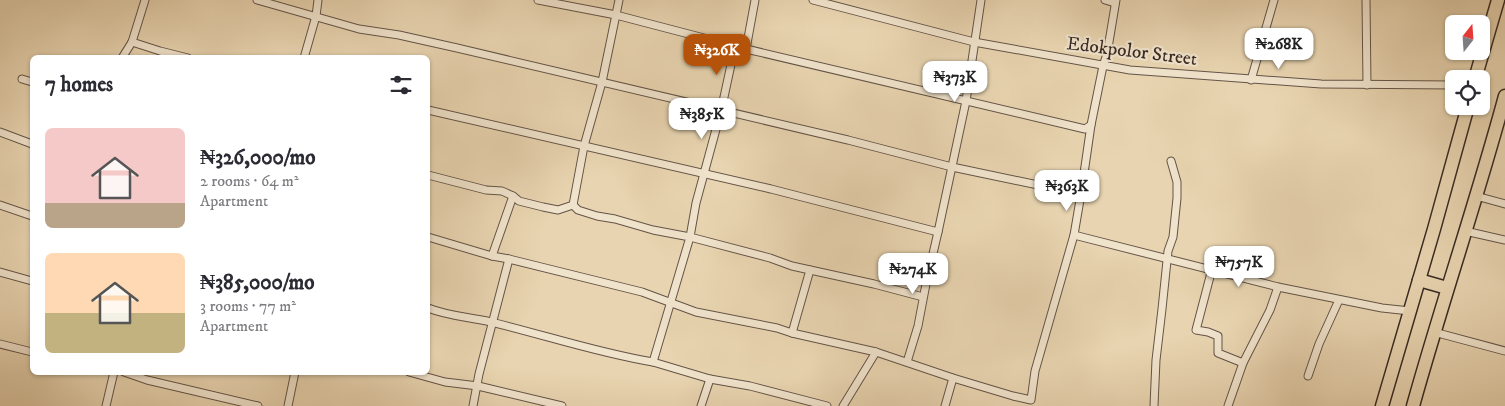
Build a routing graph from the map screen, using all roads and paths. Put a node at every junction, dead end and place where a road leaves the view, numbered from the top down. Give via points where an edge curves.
1 (145, 0) edge
2 (257, 0) edge
3 (318, 0) edge
4 (538, 0) edge
5 (619, 0) edge
6 (755, 0) edge
7 (813, 0) edge
8 (981, 0) edge
9 (1105, 0) edge
10 (1274, 0) edge
11 (1366, 0) edge
12 (1498, 0) edge
13 (1115, 2) edge
14 (616, 15) junction
15 (316, 16) junction
16 (132, 42) junction
17 (974, 42) junction
18 (735, 46) junction
19 (746, 49) junction
20 (124, 55) edge
21 (176, 55) edge
22 (305, 55) edge
23 (1103, 66) junction
24 (1478, 70) edge
25 (22, 79) dead end
26 (1251, 80) junction
27 (30, 81) edge
28 (602, 82) junction
29 (1367, 85) junction
30 (1445, 85) edge
31 (1505, 96) edge
32 (966, 102) junction
33 (430, 110) edge
34 (722, 111) junction
35 (1465, 115) edge
36 (1502, 121) edge
37 (1091, 125) junction
38 (0, 132) edge
39 (30, 143) edge
40 (584, 146) junction
41 (1171, 161) dead end
42 (952, 167) junction
43 (704, 175) junction
44 (430, 176) edge
45 (1081, 194) junction
46 (513, 196) junction
47 (1476, 196) junction
48 (1505, 204) edge
49 (0, 205) edge
50 (573, 205) junction
51 (30, 215) edge
52 (1466, 231) junction
53 (938, 232) junction
54 (1074, 235) junction
55 (690, 237) junction
56 (430, 238) edge
57 (1505, 240) edge
58 (492, 256) junction
59 (509, 259) junction
60 (1168, 259) junction
61 (1212, 269) junction
62 (810, 270) junction
63 (0, 272) edge
64 (30, 280) edge
65 (1419, 280) junction
66 (1278, 287) junction
67 (1447, 288) junction
68 (923, 297) junction
69 (1339, 300) junction
70 (672, 302) junction
71 (430, 309) edge
72 (1410, 311) junction
73 (493, 323) junction
74 (1434, 332) junction
75 (792, 333) junction
76 (0, 344) edge
77 (1505, 351) edge
78 (30, 352) edge
79 (876, 352) junction
80 (653, 362) junction
81 (907, 362) junction
82 (1243, 363) junction
83 (113, 375) edge
84 (133, 375) edge
85 (294, 375) edge
86 (420, 375) edge
87 (1308, 376) dead end
88 (953, 378) junction
89 (710, 379) junction
90 (478, 386) junction
91 (1031, 403) edge
92 (106, 406) edge
93 (258, 406) edge
94 (288, 406) edge
95 (473, 406) edge
96 (562, 406) edge
97 (700, 406) edge
98 (827, 406) edge
99 (843, 406) edge
100 (945, 406) edge
101 (1154, 406) edge
102 (1228, 406) edge
103 (1382, 406) edge
104 (1413, 406) edge

1 - 16 street
2 - 15 street
3 - 15 street
4 - 14 street
5 - 14 street
6 - 19 street
7 - 17 street, Edokpolor Street
8 - 17 street
9 - 13 street
10 - 26 street
11 - 29 street
12 - 24 highway
13 - 23 street
14 - 18 street
14 - 28 street
15 - 22 street
15 - 28 street via 359,29 408,37
16 - 20 street
16 - 21 street
17 - 23 street, Edokpolor Street
17 - 32 street
18 - 19 street
18 - 34 street
19 - 32 street
23 - 26 street, Edokpolor Street
23 - 37 street
25 - 27 street
26 - 29 street, Edokpolor Street
28 - 34 street
28 - 40 street
29 - 30 street, Edokpolor Street
31 - 36 highway
32 - 37 street via 1085,129
32 - 42 street
33 - 40 street
34 - 42 street
34 - 43 street
35 - 65 highway
36 - 47 highway
37 - 45 street
38 - 39 street
40 - 43 street
40 - 50 street
41 - 60 street via 1177,182 1177,198
42 - 45 street
42 - 53 street
43 - 53 street
43 - 55 street
44 - 46 street
45 - 54 street
46 - 50 street via 519,201 558,210
46 - 58 street
47 - 48 street
47 - 52 highway
49 - 51 street
50 - 55 street via 597,216
52 - 57 street
52 - 67 highway
53 - 68 street
54 - 60 street
54 - 91 street via 1036,371
55 - 62 street
55 - 70 street
56 - 58 street
58 - 59 street
59 - 70 street
59 - 73 street
60 - 61 street
60 - 101 street
61 - 66 street
61 - 82 street via 1196,330 1218,336 1218,353
62 - 68 street
62 - 75 street
63 - 64 street
65 - 67 highway
65 - 72 highway
66 - 69 street
66 - 82 street
67 - 74 highway
68 - 81 street
69 - 72 street
69 - 87 street
70 - 75 street via 696,312
70 - 80 street
71 - 73 street via 441,314
72 - 103 highway
73 - 80 street
73 - 90 street
74 - 77 street
74 - 104 highway
75 - 79 street
76 - 78 street
79 - 81 street
79 - 99 street
80 - 89 street
81 - 88 street
82 - 102 street
83 - 92 street
84 - 93 street
85 - 94 street
86 - 90 street
88 - 91 street
88 - 100 street
89 - 97 street
89 - 98 street
90 - 95 street
90 - 96 street

